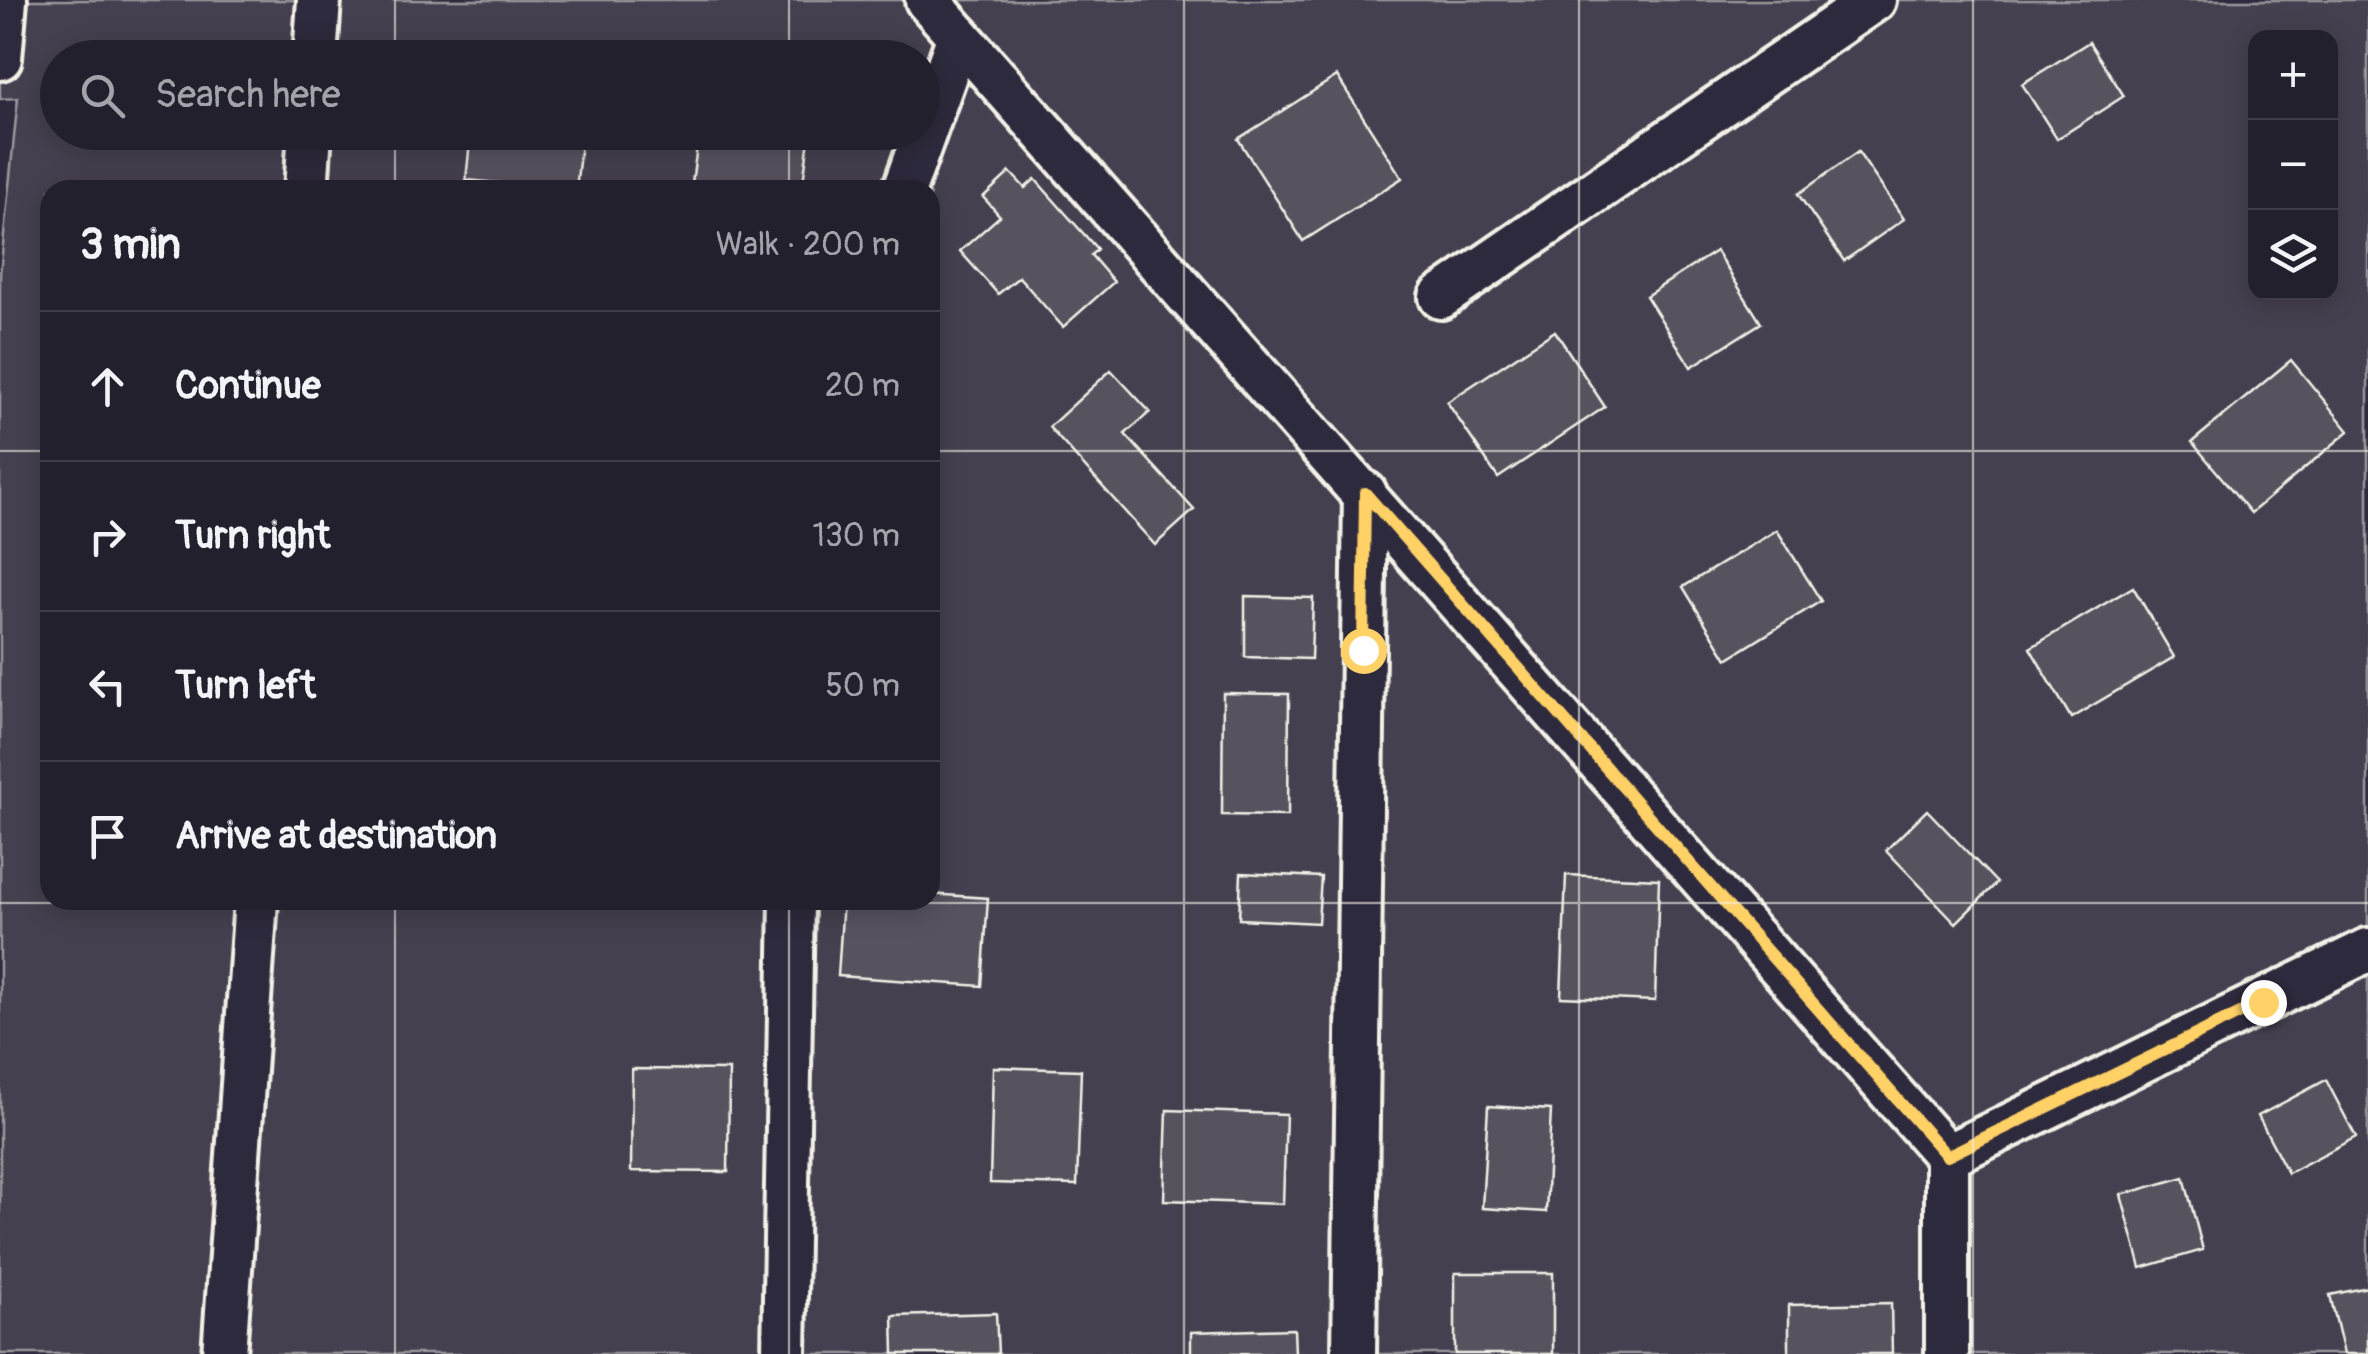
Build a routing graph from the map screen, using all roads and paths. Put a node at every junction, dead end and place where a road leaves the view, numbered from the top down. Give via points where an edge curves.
1 (5, 0) edge
2 (319, 0) edge
3 (927, 0) edge
4 (1874, 0) edge
5 (959, 36) junction
6 (316, 40) edge
7 (0, 58) edge
8 (940, 89) edge
9 (309, 150) edge
10 (918, 150) edge
11 (307, 180) edge
12 (908, 180) edge
13 (1442, 297) dead end
14 (1365, 493) junction
15 (255, 910) edge
16 (792, 910) edge
17 (2368, 950) edge
18 (1947, 1156) junction
19 (224, 1354) edge
20 (784, 1354) edge
21 (1354, 1354) edge
22 (1947, 1354) edge

1 - 7 street
2 - 6 street
3 - 5 street
4 - 13 street
5 - 8 street
5 - 14 street
9 - 11 street
10 - 12 street
14 - 18 street
14 - 21 street
15 - 19 street
16 - 20 street
17 - 18 street
18 - 22 street

